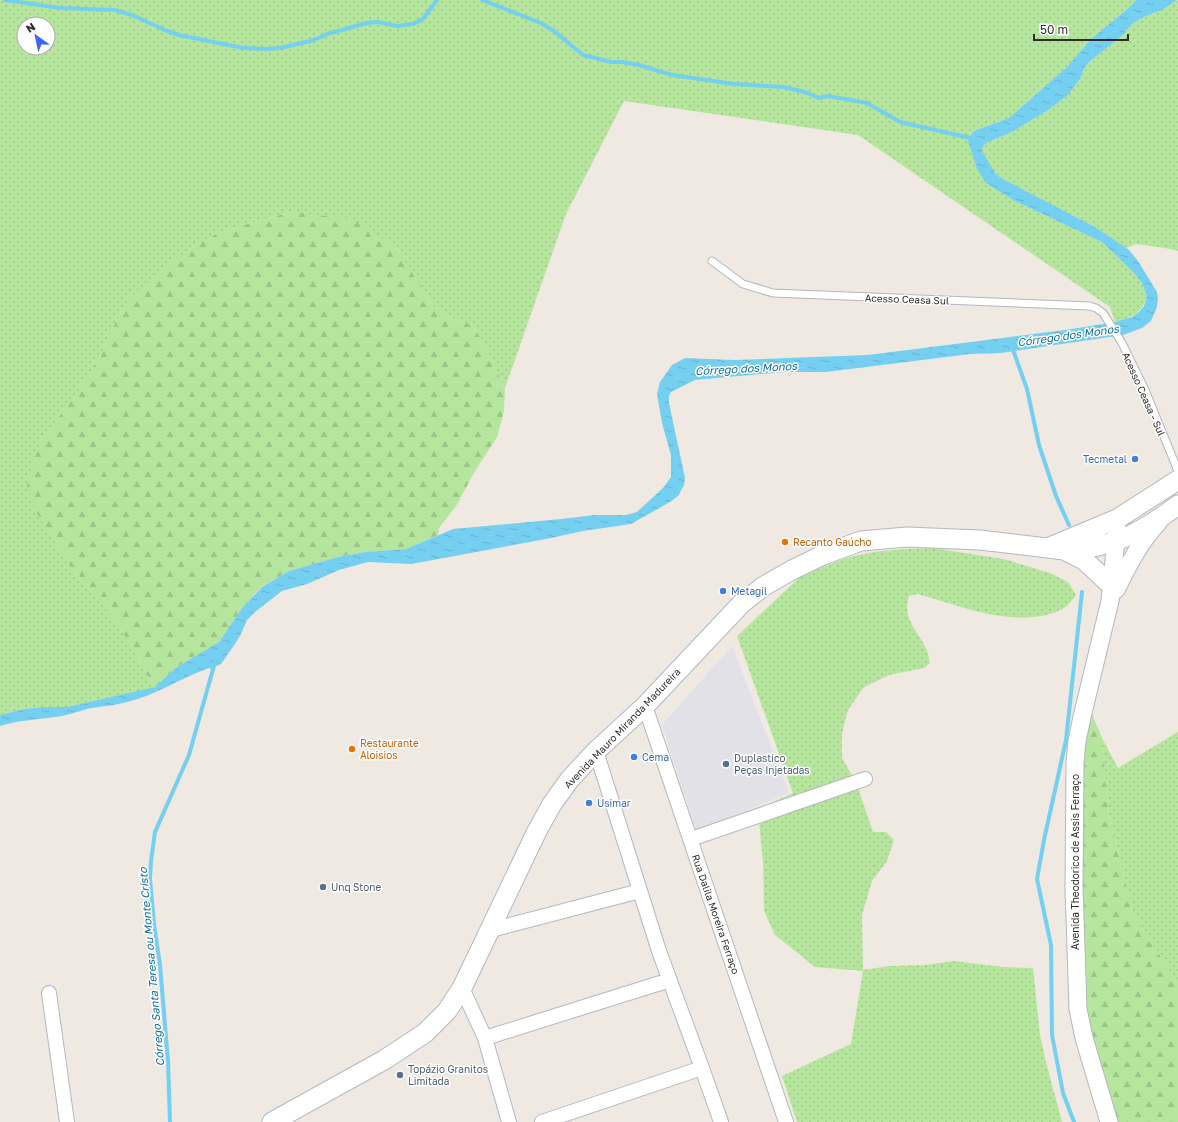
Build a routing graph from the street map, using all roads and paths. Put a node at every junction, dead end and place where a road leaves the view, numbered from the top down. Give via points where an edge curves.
1 (712, 262) dead end
2 (1107, 318) joint
3 (1178, 472) edge
4 (1178, 480) edge
5 (1170, 511) edge
6 (1117, 519) junction
7 (1117, 541) junction
8 (1056, 550) junction
9 (1111, 594) junction
10 (645, 706) junction
11 (596, 751) junction
12 (865, 779) dead end
13 (691, 839) junction
14 (640, 891) junction
15 (490, 930) junction
16 (670, 980) junction
17 (462, 988) junction
18 (49, 993) dead end
19 (485, 1038) junction
20 (702, 1068) junction
21 (67, 1122) edge
22 (272, 1122) edge
23 (509, 1122) edge
24 (542, 1122) edge
25 (721, 1122) edge
26 (786, 1122) edge
27 (1109, 1122) edge

1 - 2 lane, Acesso Ceasa Sul via 744,284 774,293 1089,306 1096,308
2 - 3 lane, Acesso Ceasa - Sul via 1145,390
4 - 6 main road
5 - 7 main road, Avenida Mauro Miranda Madureira via 1127,538
5 - 9 street, Avenida Theodorico de Assis Ferraço via 1145,537
6 - 7 street, Avenida Theodorico de Assis Ferraço
6 - 8 main road via 1061,542
7 - 8 main road, Avenida Mauro Miranda Madureira via 1085,549
7 - 9 street, Avenida Theodorico de Assis Ferraço
8 - 9 main road via 1084,560
8 - 10 main road, Avenida Mauro Miranda Madureira via 980,540 907,537 862,541 822,555 764,586 742,603
9 - 27 street, Avenida Theodorico de Assis Ferraço via 1077,740 1074,886 1078,1009
10 - 11 main road, Avenida Mauro Miranda Madureira
10 - 13 street, Rua Dalila Moreira Ferraço
11 - 14 street
11 - 15 main road, Avenida Mauro Miranda Madureira via 570,779 552,804
12 - 13 street
13 - 26 street, Rua Dalila Moreira Ferraço
14 - 15 street
14 - 16 street
15 - 17 main road, Avenida Mauro Miranda Madureira
16 - 19 street
16 - 20 street
17 - 19 street
17 - 22 main road, Avenida Mauro Miranda Madureira via 447,1011 425,1033 384,1060
18 - 21 street
19 - 23 street
20 - 24 street
20 - 25 street

